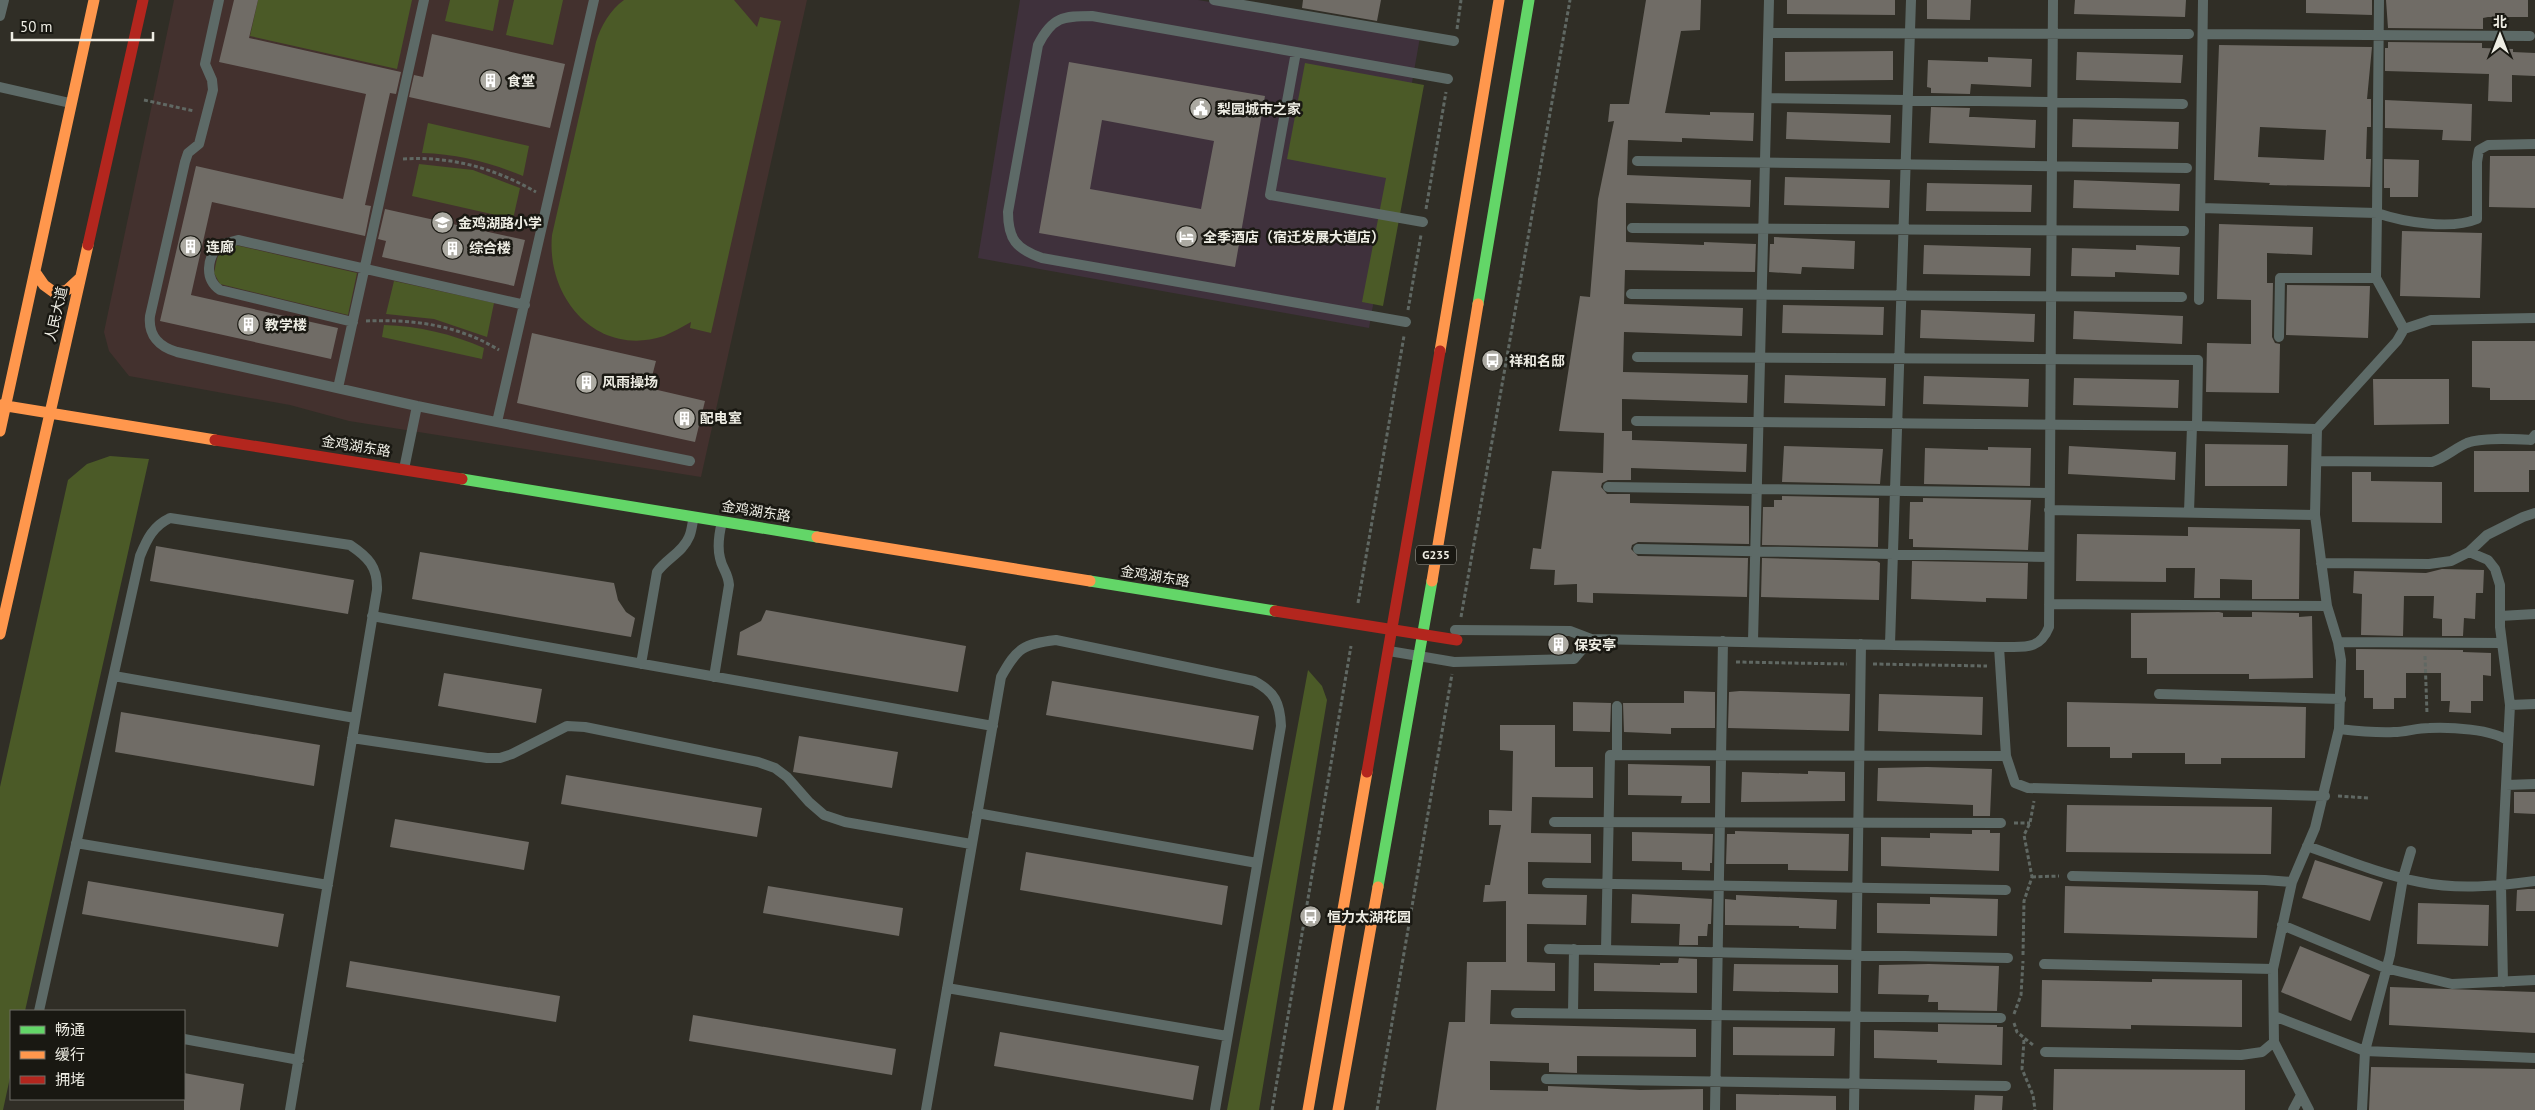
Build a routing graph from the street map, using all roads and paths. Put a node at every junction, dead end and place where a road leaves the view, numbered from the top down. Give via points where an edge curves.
1 (4, 0) edge
2 (94, 0) edge
3 (143, 0) edge
4 (219, 0) edge
5 (424, 0) edge
6 (594, 0) edge
7 (1214, 0) edge
8 (1462, 0) edge
9 (1499, 0) edge
10 (1529, 0) edge
11 (1570, 0) edge
12 (1770, 0) edge
13 (1911, 0) edge
14 (2053, 0) edge
15 (2203, 0) edge
16 (2379, 0) edge
17 (0, 16) edge
18 (1910, 32) junction
19 (1768, 33) junction
20 (2053, 33) junction
21 (2189, 34) dead end
22 (2203, 34) junction
23 (2378, 36) junction
24 (2530, 36) dead end
25 (1454, 41) joint
26 (1296, 52) junction
27 (1448, 79) joint
28 (0, 87) edge
29 (121, 95) junction
30 (1767, 98) junction
31 (1908, 100) junction
32 (2053, 102) junction
33 (72, 103) junction
34 (2183, 104) dead end
35 (206, 114) junction
36 (2535, 144) edge
37 (1637, 161) dead end
38 (388, 162) junction
39 (1765, 162) junction
40 (1906, 164) junction
41 (2052, 166) junction
42 (2187, 168) dead end
43 (549, 199) junction
44 (2200, 208) junction
45 (2377, 213) junction
46 (1423, 222) junction
47 (1632, 228) dead end
48 (1764, 229) junction
49 (1904, 230) junction
50 (2052, 230) junction
51 (2184, 231) dead end
52 (364, 269) junction
53 (35, 272) junction
54 (80, 278) junction
55 (2376, 278) junction
56 (1631, 294) dead end
57 (1762, 295) junction
58 (1901, 295) junction
59 (2051, 296) junction
60 (2182, 297) dead end
61 (2199, 300) dead end
62 (525, 304) junction
63 (2535, 318) edge
64 (353, 322) junction
65 (1406, 322) junction
66 (2404, 329) junction
67 (2279, 337) dead end
68 (1637, 357) dead end
69 (1760, 358) junction
70 (1899, 358) junction
71 (512, 359) junction
72 (2051, 359) junction
73 (338, 388) junction
74 (3, 406) edge
75 (417, 406) junction
76 (49, 413) junction
77 (1636, 421) dead end
78 (498, 422) junction
79 (1759, 423) junction
80 (1897, 424) junction
81 (2050, 426) junction
82 (2194, 426) junction
83 (2317, 429) junction
84 (0, 431) edge
85 (2535, 435) edge
86 (690, 461) dead end
87 (2317, 461) junction
88 (404, 469) junction
89 (1608, 488) dead end
90 (1757, 489) junction
91 (1895, 491) junction
92 (2049, 493) junction
93 (2049, 510) junction
94 (2189, 512) junction
95 (2535, 514) edge
96 (2315, 515) junction
97 (694, 516) junction
98 (722, 521) junction
99 (1638, 549) dead end
100 (1756, 551) junction
101 (2469, 552) junction
102 (3, 554) dead end
103 (1893, 554) junction
104 (2049, 557) junction
105 (2321, 563) junction
106 (14, 569) junction
107 (2049, 604) junction
108 (2328, 606) junction
109 (2535, 614) edge
110 (372, 616) junction
111 (2500, 616) junction
112 (1354, 624) junction
113 (1393, 625) junction
114 (1424, 630) junction
115 (0, 634) edge
116 (1458, 635) junction
117 (1591, 639) junction
118 (1723, 641) junction
119 (1753, 641) junction
120 (2338, 642) junction
121 (2425, 642) junction
122 (2502, 643) junction
123 (1861, 644) junction
124 (1890, 644) junction
125 (1999, 646) junction
126 (1388, 651) junction
127 (1419, 656) junction
128 (1454, 662) junction
129 (641, 664) junction
130 (114, 676) junction
131 (714, 677) junction
132 (2159, 694) dead end
133 (2341, 698) junction
134 (2535, 704) edge
135 (1617, 706) dead end
136 (2510, 706) junction
137 (355, 718) junction
138 (993, 726) junction
139 (2428, 728) junction
140 (2339, 729) junction
141 (352, 738) junction
142 (2508, 742) junction
143 (1617, 755) junction
144 (1721, 755) junction
145 (1859, 756) junction
146 (2006, 756) junction
147 (2535, 784) edge
148 (2506, 785) junction
149 (2036, 788) junction
150 (2325, 796) junction
151 (2368, 798) dead end
152 (978, 813) junction
153 (1554, 822) dead end
154 (1608, 822) junction
155 (1720, 822) junction
156 (1858, 823) junction
157 (2001, 823) dead end
158 (76, 843) junction
159 (972, 844) junction
160 (2307, 846) junction
161 (2411, 851) dead end
162 (1257, 863) junction
163 (2072, 876) joint
164 (2032, 877) junction
165 (2403, 878) junction
166 (2535, 881) edge
167 (2292, 882) junction
168 (1547, 883) dead end
169 (1607, 884) junction
170 (328, 885) junction
171 (1719, 886) junction
172 (2501, 886) junction
173 (1857, 887) junction
174 (2006, 890) dead end
175 (2282, 925) junction
176 (1550, 949) dead end
177 (1574, 949) junction
178 (1606, 950) junction
179 (1718, 952) junction
180 (1857, 954) junction
181 (2023, 957) junction
182 (2008, 958) joint
183 (2044, 964) joint
184 (2385, 968) junction
185 (2273, 969) junction
186 (2535, 980) edge
187 (2503, 982) junction
188 (947, 988) junction
189 (39, 1010) edge
190 (1516, 1013) dead end
191 (1573, 1013) junction
192 (1717, 1015) junction
193 (1856, 1016) junction
194 (2274, 1016) junction
195 (2001, 1018) dead end
196 (1227, 1036) junction
197 (185, 1039) edge
198 (2024, 1040) junction
199 (2274, 1042) junction
200 (2365, 1051) junction
201 (2045, 1052) joint
202 (2535, 1058) edge
203 (299, 1060) junction
204 (1546, 1079) dead end
205 (1716, 1082) junction
206 (1854, 1084) junction
207 (2006, 1086) dead end
208 (2301, 1095) junction
209 (290, 1110) edge
210 (926, 1110) edge
211 (1215, 1110) edge
212 (1272, 1110) edge
213 (1308, 1110) edge
214 (1338, 1110) edge
215 (1377, 1110) edge
216 (1715, 1110) edge
217 (1854, 1110) edge
218 (2035, 1110) edge
219 (2293, 1110) edge
220 (2309, 1110) edge
221 (2362, 1110) edge

1 - 17 lane
2 - 33 main road
3 - 29 main road, 人民大道
4 - 35 lane via 206,64 212,83
5 - 38 lane
6 - 43 lane
7 - 25 lane
8 - 25 path
9 - 113 main road, G235
10 - 114 main road, G235
11 - 116 path
12 - 19 lane
13 - 18 lane
14 - 20 lane
15 - 22 lane
16 - 23 lane
18 - 19 lane
18 - 20 lane
18 - 31 lane
19 - 30 lane
20 - 21 lane
20 - 32 lane
22 - 23 lane
22 - 44 lane
23 - 24 lane
23 - 45 lane
26 - 27 lane
26 - 46 lane via 1270,195
26 - 65 lane via 1092,16 1069,17 1053,22 1038,44 1008,227 1014,241 1025,252 1042,258
27 - 46 path
28 - 33 lane
29 - 35 path
29 - 54 main road, 人民大道
30 - 31 lane
30 - 39 lane
31 - 32 lane
31 - 40 lane
32 - 34 lane
32 - 41 lane
33 - 53 main road
35 - 73 lane via 199,144 188,153 185,162 150,316 150,330 158,342 170,350
36 - 45 lane via 2488,145 2479,150 2477,219 2466,224 2401,222
37 - 39 lane
38 - 43 path via 423,158 465,162 508,177
38 - 52 lane
39 - 40 lane
39 - 48 lane
40 - 41 lane
40 - 49 lane
41 - 42 lane
41 - 50 lane
43 - 62 lane
44 - 45 lane
44 - 61 lane
45 - 55 lane
46 - 65 path
47 - 48 lane
48 - 49 lane
48 - 57 lane
49 - 50 lane
49 - 58 lane
50 - 51 lane
50 - 59 lane
52 - 62 lane
52 - 64 lane
52 - 64 lane via 238,240 218,245 209,265 210,278 220,290
53 - 54 main road via 55,293 67,290
53 - 74 main road
54 - 76 main road, 人民大道
55 - 66 lane
55 - 67 lane via 2280,278
56 - 57 lane
57 - 58 lane
57 - 69 lane
58 - 59 lane
58 - 70 lane
59 - 60 lane
59 - 72 lane
62 - 71 lane
63 - 66 lane via 2431,320
64 - 71 path via 398,320 447,328 476,338
64 - 73 lane
65 - 112 path
66 - 83 lane via 2398,342
68 - 69 lane
69 - 70 lane
69 - 79 lane
70 - 72 lane
70 - 80 lane
71 - 78 lane
72 - 81 lane
72 - 82 lane via 2198,360
73 - 75 lane
74 - 76 main road, 金鸡湖东路
74 - 84 main road
75 - 78 lane
75 - 88 lane
76 - 88 main road, 金鸡湖东路
76 - 106 main road, 人民大道
77 - 79 lane
78 - 86 lane
79 - 80 lane
79 - 90 lane
80 - 81 lane
80 - 91 lane
81 - 82 lane
81 - 92 lane
82 - 83 lane
82 - 94 lane
83 - 87 lane
85 - 87 lane via 2531,440 2499,439 2468,443 2432,462
87 - 96 lane
88 - 97 main road, 金鸡湖东路
89 - 90 lane
90 - 91 lane
90 - 100 lane
91 - 92 lane
91 - 103 lane
92 - 93 lane
93 - 94 lane
93 - 104 lane
94 - 96 lane
95 - 101 lane via 2487,535
96 - 105 lane
97 - 98 main road, 金鸡湖东路
97 - 129 lane via 689,537 657,572
98 - 112 main road, 金鸡湖东路
98 - 131 lane via 718,542 720,560 729,574 729,584
99 - 100 lane
100 - 103 lane
100 - 119 lane
101 - 105 lane via 2451,561 2429,564
101 - 111 lane via 2488,560 2495,569 2500,585
102 - 106 main road
103 - 104 lane
103 - 124 lane
104 - 107 lane
105 - 108 lane
106 - 115 main road, 人民大道
107 - 108 lane
107 - 125 lane via 2049,627 2045,638 2036,645
108 - 120 lane
109 - 111 lane
110 - 129 lane
110 - 130 lane via 378,574 350,545 170,518 152,530 140,556
110 - 137 lane
111 - 122 lane
112 - 113 main road, 金鸡湖东路
112 - 212 path
113 - 114 main road, 金鸡湖东路
113 - 126 main road, G235
114 - 116 main road, 金鸡湖东路
114 - 127 main road, G235
116 - 117 lane via 1570,631
117 - 118 lane
117 - 128 lane via 1574,659
118 - 119 lane
118 - 144 lane
119 - 123 lane
120 - 121 lane
120 - 133 lane
121 - 122 lane
121 - 139 path
122 - 136 lane
123 - 124 lane
123 - 145 lane
124 - 125 lane
125 - 146 lane
126 - 127 lane
126 - 213 main road, G235
127 - 128 lane
127 - 214 main road, G235
128 - 215 path
129 - 131 lane
130 - 137 lane
130 - 158 lane
131 - 138 lane
132 - 133 lane
133 - 140 lane
134 - 136 lane
135 - 143 lane
136 - 142 lane
137 - 141 lane
138 - 152 lane
138 - 162 lane via 1001,677 1024,646 1039,642 1056,640 1260,684 1277,699 1281,726
139 - 140 lane via 2396,732
139 - 142 lane via 2480,732 2502,736
140 - 150 lane
141 - 159 lane via 500,758 568,726 585,727 758,762 787,776 824,815 845,822
141 - 170 lane
142 - 148 lane
143 - 144 lane
143 - 154 lane via 1610,755
144 - 145 lane
144 - 155 lane
145 - 146 lane
145 - 156 lane
146 - 149 lane via 2015,783
147 - 148 lane
148 - 172 lane
149 - 150 lane
149 - 164 path via 2030,823 2024,835
150 - 151 path
150 - 160 lane
152 - 159 lane
152 - 162 lane
153 - 154 lane
154 - 155 lane
154 - 169 lane
155 - 156 lane
155 - 171 lane
156 - 157 lane
156 - 173 lane
158 - 170 lane
158 - 189 lane
159 - 188 lane
160 - 165 lane
160 - 167 lane
161 - 165 lane
162 - 196 lane
163 - 164 path
163 - 167 lane
164 - 181 path via 2024,901
165 - 172 lane via 2422,883
165 - 184 lane
166 - 172 lane
167 - 175 lane
168 - 169 lane
169 - 171 lane
169 - 178 lane
170 - 203 lane
171 - 173 lane
171 - 179 lane
172 - 187 lane
173 - 174 lane
173 - 180 lane
175 - 184 lane
175 - 185 lane
176 - 177 lane
177 - 178 lane
177 - 191 lane
178 - 179 lane
179 - 180 lane
179 - 192 lane
180 - 182 lane
180 - 193 lane
181 - 182 path
181 - 183 path
181 - 198 path via 2021,995 2014,1023
183 - 185 lane
184 - 187 lane via 2452,984
184 - 200 lane
185 - 194 lane
186 - 187 lane
188 - 196 lane
188 - 210 lane
190 - 191 lane
191 - 192 lane
192 - 193 lane
192 - 205 lane
193 - 195 lane
193 - 206 lane
194 - 199 lane
194 - 200 lane
196 - 211 lane
197 - 203 lane
198 - 201 path
198 - 218 path via 2022,1069 2033,1095
199 - 201 lane via 2262,1052 2241,1055
199 - 208 lane
200 - 202 lane
200 - 221 lane
203 - 209 lane
204 - 205 lane
205 - 206 lane
205 - 216 lane
206 - 207 lane
206 - 217 lane
208 - 219 lane
208 - 220 lane

